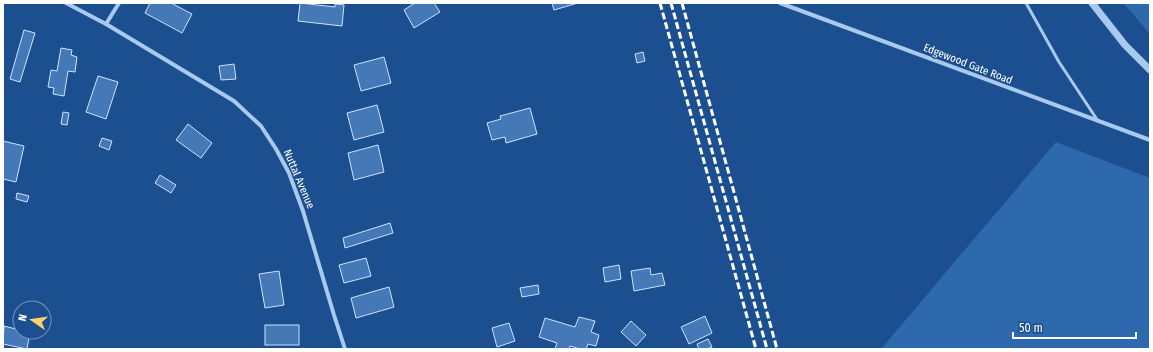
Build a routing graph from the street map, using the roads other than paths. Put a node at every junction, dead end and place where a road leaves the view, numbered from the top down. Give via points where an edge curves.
1 (66, 3) edge
2 (119, 3) edge
3 (780, 3) edge
4 (1026, 3) edge
5 (1092, 3) edge
6 (106, 24) junction
7 (1150, 70) edge
8 (1099, 122) junction
9 (1150, 140) edge
10 (345, 349) edge

1 - 6 street, Nuttal Avenue
2 - 6 street
3 - 8 street, Edgewood Gate Road
4 - 8 lane via 1059,62
5 - 7 street via 1125,45
6 - 10 street, Nuttal Avenue via 234,101 261,126 289,173
8 - 9 street, Edgewood Gate Road

